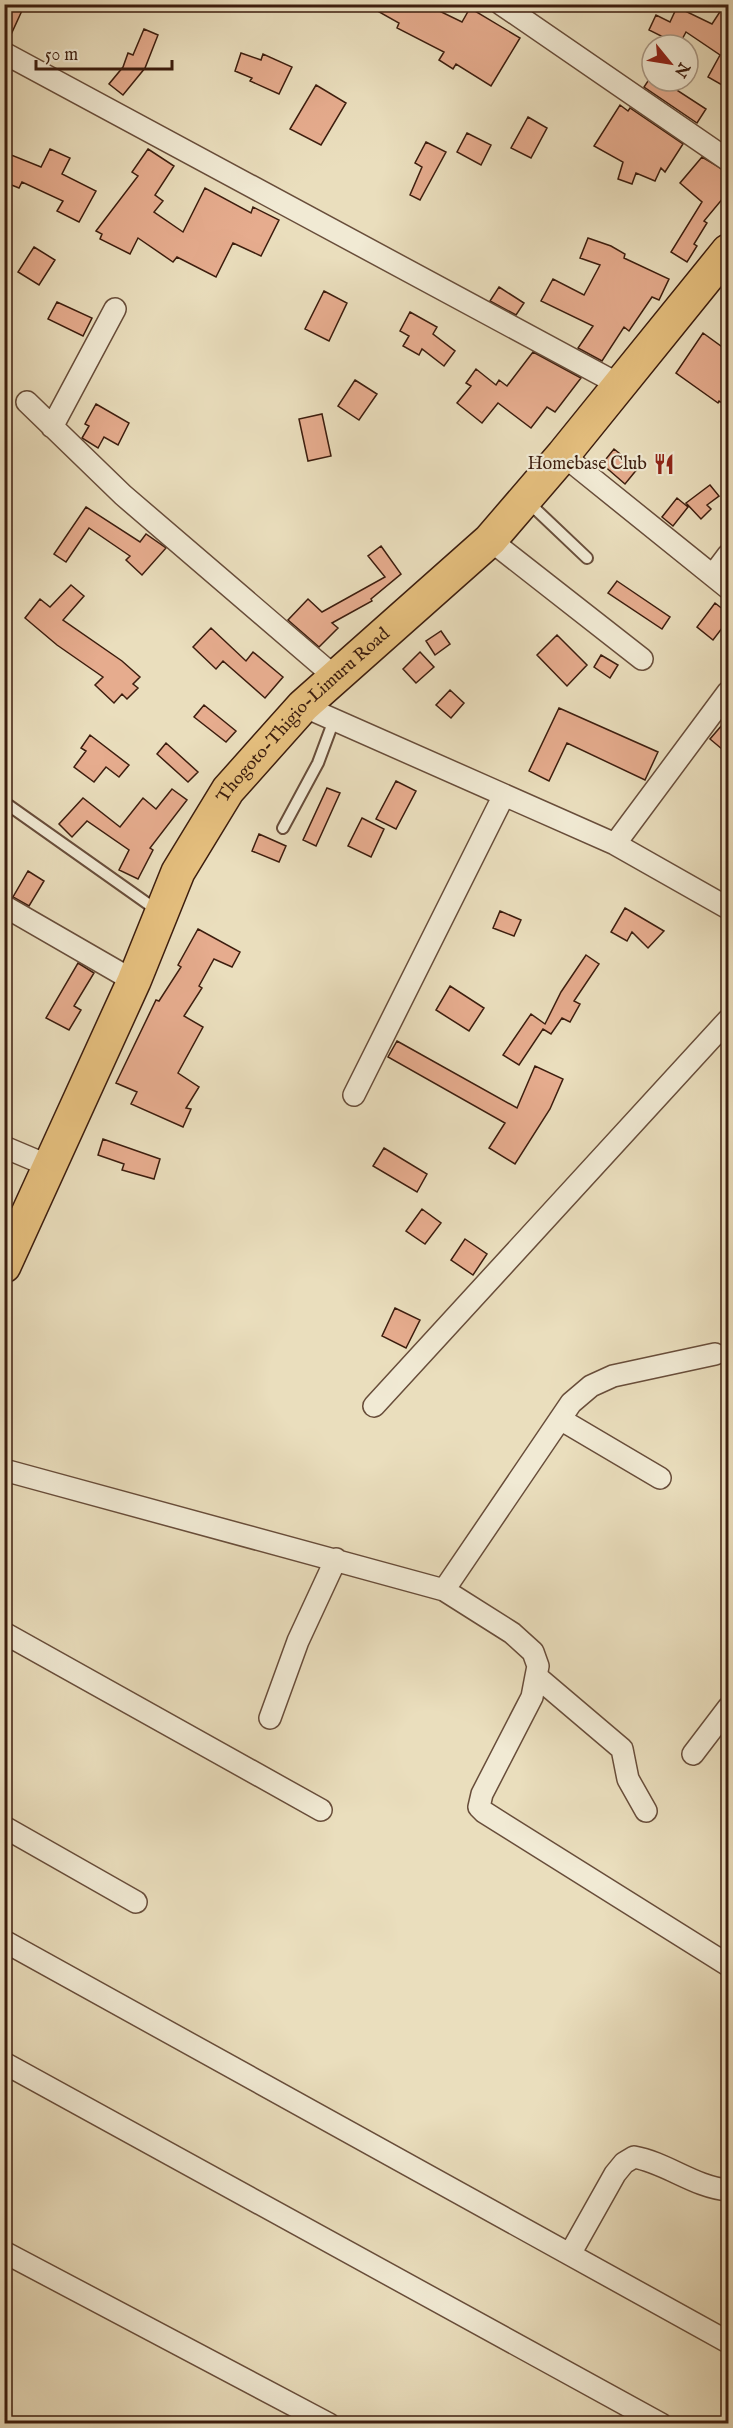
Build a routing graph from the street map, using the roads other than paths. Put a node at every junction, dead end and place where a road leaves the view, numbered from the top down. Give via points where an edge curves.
1 (501, 4) edge
2 (4, 53) edge
3 (729, 160) edge
4 (729, 251) edge
5 (115, 309) dead end
6 (621, 385) junction
7 (27, 402) dead end
8 (52, 427) junction
9 (563, 455) junction
10 (525, 499) junction
11 (490, 540) junction
12 (729, 555) edge
13 (587, 558) dead end
14 (721, 582) edge
15 (642, 659) dead end
16 (335, 677) junction
17 (729, 692) edge
18 (303, 706) junction
19 (334, 720) junction
20 (504, 795) junction
21 (4, 802) edge
22 (283, 828) dead end
23 (615, 844) junction
24 (4, 906) edge
25 (729, 908) edge
26 (160, 913) junction
27 (134, 981) junction
28 (729, 1020) edge
29 (354, 1095) dead end
30 (4, 1147) edge
31 (50, 1166) junction
32 (4, 1266) edge
33 (715, 1354) dead end
34 (374, 1406) dead end
35 (560, 1419) junction
36 (4, 1470) edge
37 (660, 1478) dead end
38 (336, 1559) junction
39 (444, 1590) junction
40 (4, 1633) edge
41 (536, 1676) junction
42 (729, 1708) edge
43 (270, 1718) dead end
44 (693, 1754) dead end
45 (321, 1810) dead end
46 (646, 1811) dead end
47 (4, 1827) edge
48 (136, 1902) dead end
49 (4, 1941) edge
50 (729, 1965) edge
51 (4, 2063) edge
52 (729, 2190) edge
53 (4, 2252) edge
54 (570, 2254) junction
55 (729, 2342) edge
56 (329, 2424) edge
57 (661, 2424) edge

1 - 3 street
2 - 6 street
4 - 6 highway, Thogoto-Thigio-Limuru Road
5 - 8 street
6 - 9 highway, Thogoto-Thigio-Limuru Road
7 - 8 street
8 - 16 street via 123,495
9 - 10 highway, Thogoto-Thigio-Limuru Road
9 - 14 street
10 - 11 highway, Thogoto-Thigio-Limuru Road
10 - 13 lane
11 - 15 street
11 - 16 highway, Thogoto-Thigio-Limuru Road
12 - 14 street
16 - 18 highway, Thogoto-Thigio-Limuru Road
17 - 23 street
18 - 19 street
18 - 26 highway, Thogoto-Thigio-Limuru Road via 228,790 178,872
19 - 20 street
19 - 22 lane via 318,763
20 - 23 street
20 - 29 street
21 - 26 lane
23 - 25 street
24 - 27 street
26 - 27 highway, Thogoto-Thigio-Limuru Road
27 - 31 highway, Thogoto-Thigio-Limuru Road
28 - 34 street
30 - 31 street
31 - 32 highway, Thogoto-Thigio-Limuru Road
33 - 35 street via 613,1376 591,1386
35 - 37 street
35 - 39 street
36 - 38 street
38 - 39 street
38 - 43 street via 298,1641
39 - 41 street via 512,1633 533,1652 538,1666
40 - 45 street
41 - 46 street via 622,1749 628,1779
41 - 50 street via 532,1697 479,1807
42 - 44 street
47 - 48 street
49 - 54 street
51 - 57 street
52 - 54 street via 712,2188 650,2160 633,2157 615,2174
53 - 56 street
54 - 55 street

